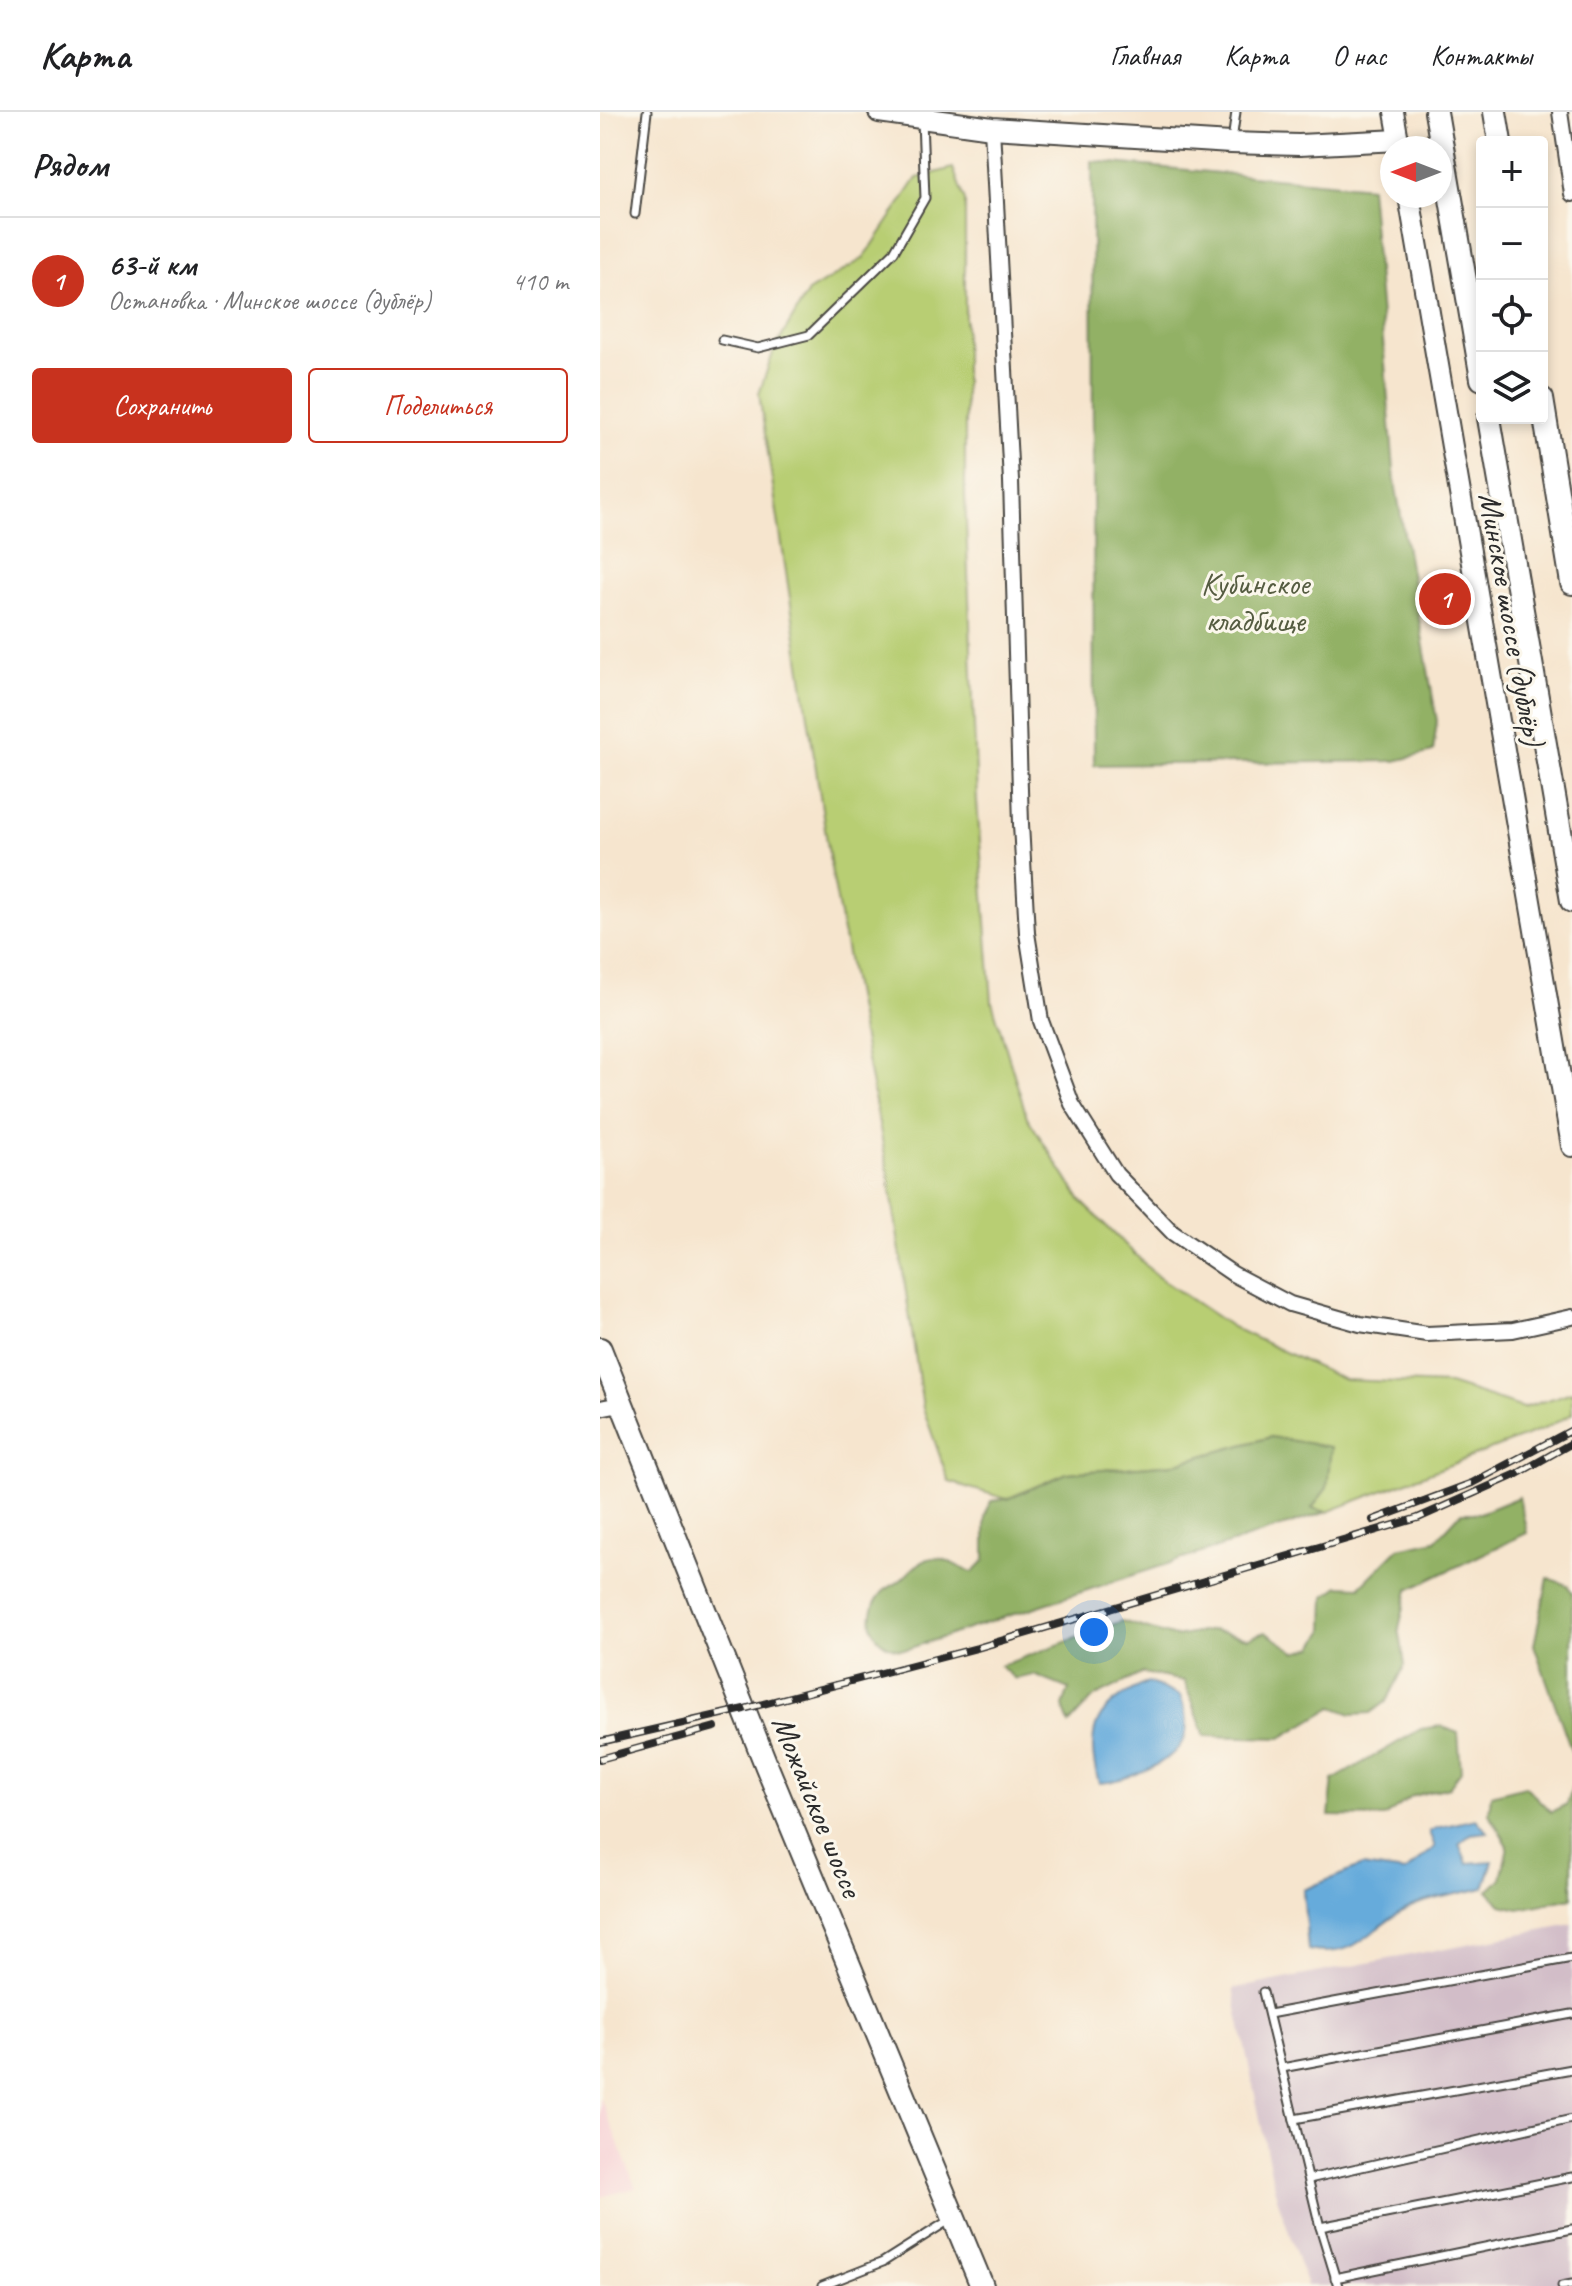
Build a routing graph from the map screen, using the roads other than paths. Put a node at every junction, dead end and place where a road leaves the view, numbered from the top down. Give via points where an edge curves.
1 (647, 112) edge
2 (879, 112) edge
3 (1236, 112) edge
4 (1394, 112) edge
5 (1436, 112) edge
6 (1495, 112) edge
7 (1560, 112) edge
8 (922, 118) junction
9 (992, 128) junction
10 (1398, 136) edge
11 (1499, 136) edge
12 (1231, 143) junction
13 (1380, 144) edge
14 (1572, 194) edge
15 (1411, 208) edge
16 (635, 214) dead end
17 (722, 340) dead end
18 (1477, 352) edge
19 (1490, 424) edge
20 (1546, 424) edge
21 (1572, 583) edge
22 (1572, 901) edge
23 (1572, 1146) edge
24 (1572, 1317) edge
25 (600, 1349) edge
26 (610, 1406) edge
27 (1572, 1958) edge
28 (1263, 1992) dead end
29 (1269, 2014) junction
30 (1572, 2014) edge
31 (1282, 2068) junction
32 (1572, 2069) edge
33 (1294, 2119) junction
34 (1572, 2119) edge
35 (1572, 2177) edge
36 (1309, 2179) junction
37 (954, 2217) junction
38 (1320, 2227) junction
39 (1572, 2229) edge
40 (1336, 2282) edge
41 (1572, 2284) edge
42 (822, 2286) edge
43 (982, 2286) edge
44 (1562, 2286) edge

1 - 16 lane
2 - 8 main road
3 - 12 lane
4 - 10 street
5 - 18 main road
6 - 11 main road
7 - 14 street
8 - 9 main road
8 - 17 lane via 925,198 894,252 809,335 758,348
9 - 12 main road
9 - 24 street via 1027,933 1041,1021 1072,1104 1116,1174 1173,1233 1290,1304 1360,1324 1427,1334 1513,1330
12 - 13 main road
15 - 23 main road, Минское шоссе (дублёр)
19 - 22 main road
20 - 21 main road
25 - 26 main road, Можайское шоссе
26 - 37 main road, Можайское шоссе
27 - 29 lane
28 - 29 lane
29 - 31 lane
30 - 31 lane
31 - 33 lane
32 - 33 lane
33 - 36 lane
34 - 36 lane
35 - 38 lane
36 - 38 lane
37 - 42 lane via 883,2262
37 - 43 main road, Можайское шоссе
38 - 40 lane
39 - 40 lane
41 - 44 lane

